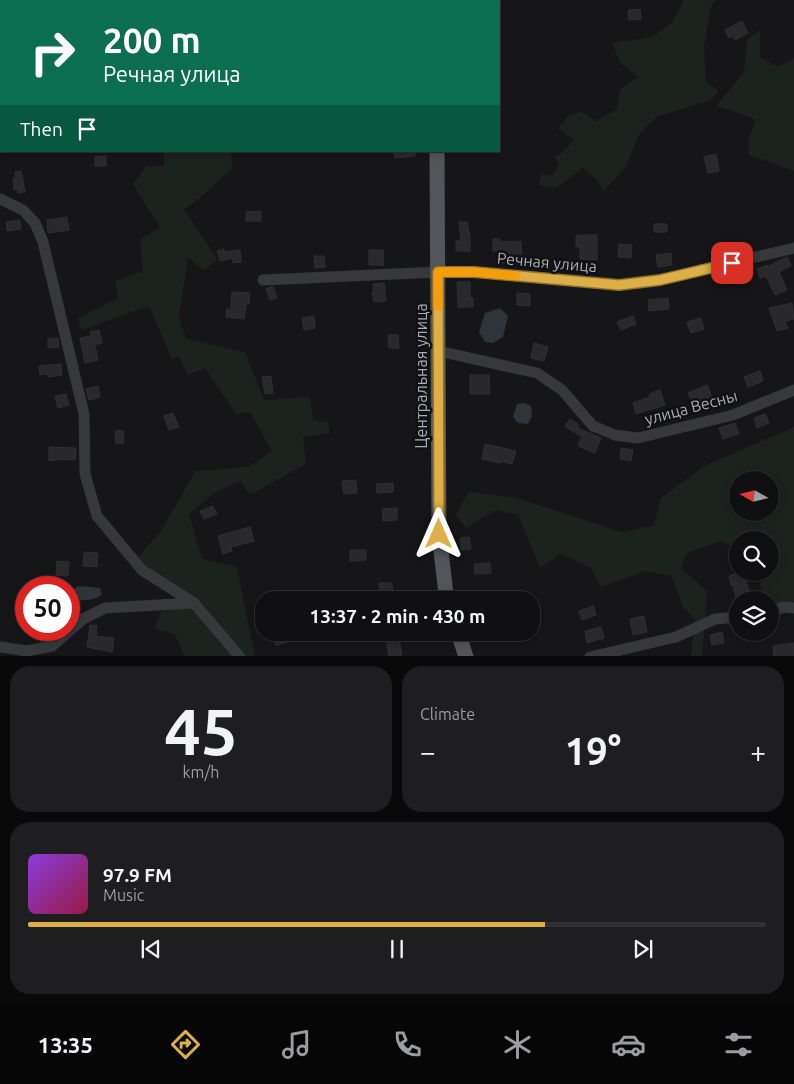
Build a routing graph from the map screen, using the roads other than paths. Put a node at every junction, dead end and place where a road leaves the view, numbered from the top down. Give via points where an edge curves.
1 (437, 152) edge
2 (0, 199) edge
3 (794, 248) edge
4 (438, 272) junction
5 (263, 280) dead end
6 (438, 351) junction
7 (794, 390) edge
8 (446, 591) edge
9 (194, 603) junction
10 (794, 608) edge
11 (779, 609) edge
12 (729, 618) edge
13 (461, 641) edge
14 (0, 647) edge
15 (240, 656) edge
16 (466, 656) edge
17 (590, 656) edge

1 - 4 main road, Центральная улица
2 - 9 street via 23,210 35,223 43,242 84,414 85,474 97,516 142,570
3 - 4 street, Речная улица via 660,280 619,285 474,272
4 - 5 street, Речная улица
4 - 6 main road, Центральная улица
6 - 7 street, улица Весны via 538,373 562,390 593,426 614,435 638,438 733,415
6 - 8 main road, Центральная улица via 439,534
9 - 14 street via 105,608 83,620 52,646 27,651
9 - 15 street
10 - 11 street
12 - 17 street via 715,619 676,637
13 - 16 main road

